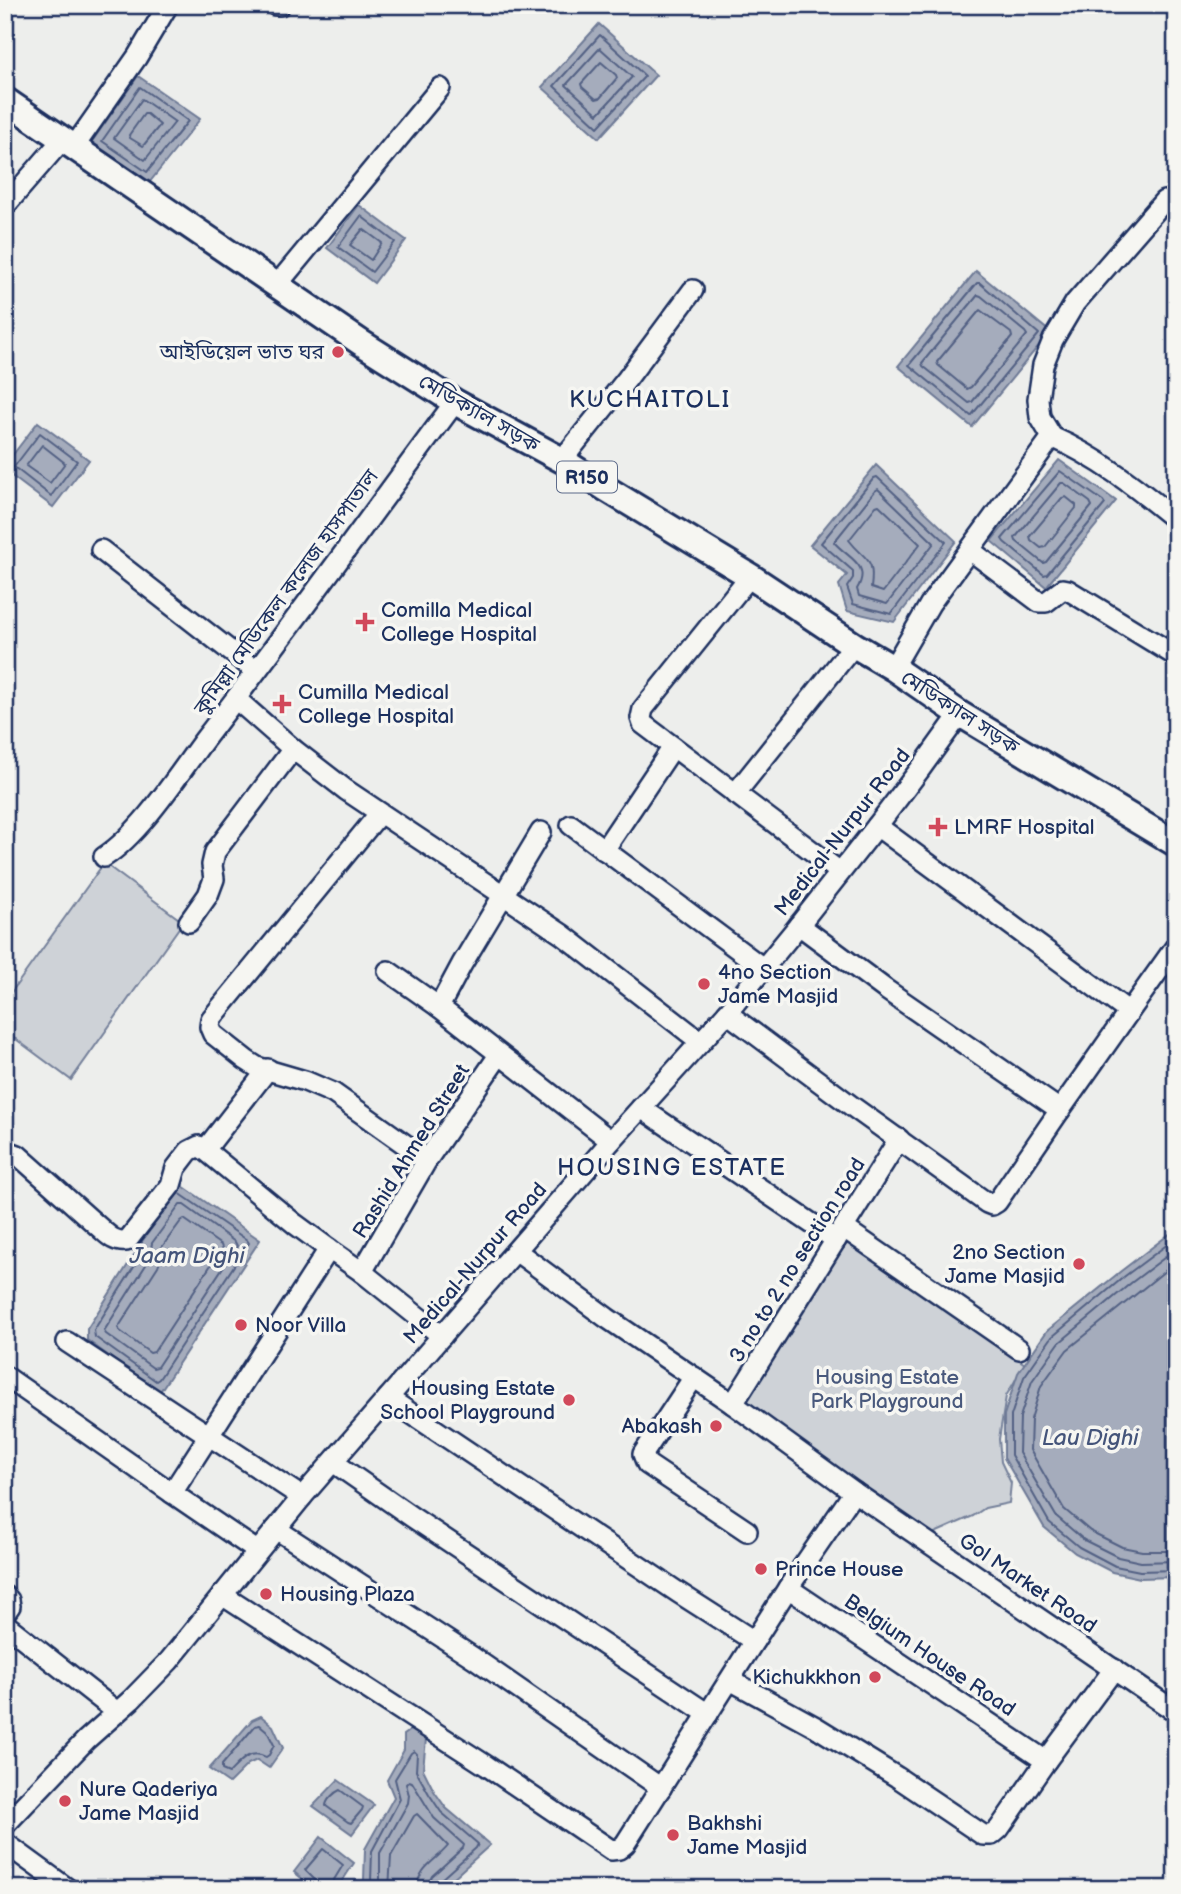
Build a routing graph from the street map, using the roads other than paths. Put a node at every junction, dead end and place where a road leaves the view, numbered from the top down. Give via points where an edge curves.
1 (168, 5) edge
2 (275, 5) edge
3 (280, 5) edge
4 (440, 88) dead end
5 (5, 100) edge
6 (68, 143) junction
7 (1164, 201) dead end
8 (5, 206) edge
9 (277, 285) junction
10 (693, 290) dead end
11 (455, 402) junction
12 (1052, 437) junction
13 (562, 460) junction
14 (1176, 520) edge
15 (101, 550) dead end
16 (970, 550) junction
17 (750, 576) junction
18 (854, 645) junction
19 (1176, 656) edge
20 (893, 668) junction
21 (256, 671) junction
22 (236, 699) junction
23 (960, 714) junction
24 (673, 747) junction
25 (293, 749) junction
26 (735, 794) junction
27 (379, 814) junction
28 (571, 825) dead end
29 (877, 826) junction
30 (541, 832) dead end
31 (1176, 844) edge
32 (604, 850) junction
33 (104, 857) dead end
34 (840, 872) junction
35 (502, 895) junction
36 (189, 922) dead end
37 (799, 925) junction
38 (1176, 946) edge
39 (763, 968) junction
40 (388, 971) dead end
41 (439, 1007) junction
42 (1129, 1012) junction
43 (727, 1013) junction
44 (701, 1042) junction
45 (499, 1055) junction
46 (268, 1069) junction
47 (641, 1108) junction
48 (1059, 1110) junction
49 (899, 1139) junction
50 (611, 1142) junction
51 (5, 1150) edge
52 (205, 1150) junction
53 (427, 1160) junction
54 (840, 1234) junction
55 (328, 1249) junction
56 (516, 1251) junction
57 (362, 1272) junction
58 (442, 1335) junction
59 (66, 1342) dead end
60 (1019, 1349) dead end
61 (5, 1376) edge
62 (694, 1377) junction
63 (388, 1398) junction
64 (733, 1404) junction
65 (209, 1436) junction
66 (333, 1462) junction
67 (854, 1492) junction
68 (172, 1493) junction
69 (302, 1497) junction
70 (276, 1529) junction
71 (747, 1531) dead end
72 (257, 1551) junction
73 (788, 1588) junction
74 (222, 1595) junction
75 (5, 1596) edge
76 (5, 1614) edge
77 (5, 1624) edge
78 (754, 1641) junction
79 (1114, 1669) junction
80 (730, 1680) junction
81 (117, 1712) junction
82 (1176, 1712) edge
83 (708, 1714) junction
84 (1046, 1761) junction
85 (662, 1788) junction
86 (9, 1815) edge
87 (5, 1843) edge
88 (68, 1889) edge

1 - 6 street via 137,57
2 - 3 street
4 - 9 street
5 - 6 main road, মেডিক্যাল সড়ক / R150
6 - 8 street
6 - 9 main road, মেডিক্যাল সড়ক / R150
7 - 12 street via 1075,303 1053,340 1043,365 1038,399 1040,417
9 - 11 main road, মেডিক্যাল সড়ক / R150
10 - 13 street
11 - 13 main road, মেডিক্যাল সড়ক / R150
11 - 21 street, কুমিল্লা মেডিকেল কলেজ হাসপাতাল
12 - 14 street via 1078,448
12 - 16 street
13 - 17 main road, মেডিক্যাল সড়ক / R150
15 - 21 street
16 - 19 street via 1039,602 1068,590
16 - 20 street via 930,604
17 - 18 main road, মেডিক্যাল সড়ক / R150
17 - 24 street via 643,709 643,724
18 - 20 main road, মেডিক্যাল সড়ক / R150
18 - 26 street
20 - 23 main road, মেডিক্যাল সড়ক / R150
21 - 22 street, কুমিল্লা মেডিকেল কলেজ হাসপাতাল
22 - 25 street
22 - 33 street, কুমিল্লা মেডিকেল কলেজ হাসপাতাল via 130,836
23 - 29 street, Medical-Nurpur Road
23 - 31 main road, মেডিক্যাল সড়ক / R150
24 - 26 street
24 - 32 street
25 - 27 street
25 - 36 street via 215,852 214,879
26 - 34 street
27 - 35 street
27 - 46 street via 211,1020 213,1034 257,1067
28 - 32 street
29 - 34 street, Medical-Nurpur Road
29 - 42 street
30 - 35 street
32 - 39 street
34 - 37 street, Medical-Nurpur Road
35 - 41 street
35 - 44 street via 564,935
37 - 39 street, Medical-Nurpur Road
37 - 48 street
38 - 42 street
39 - 43 street, Medical-Nurpur Road
40 - 41 street
41 - 45 street
42 - 48 street
43 - 44 street, Medical-Nurpur Road
43 - 49 street
44 - 47 street, Medical-Nurpur Road
45 - 50 street
45 - 53 street, Rashid Ahmed Street
46 - 52 street
46 - 53 street via 333,1093
47 - 50 street, Medical-Nurpur Road
47 - 54 street
48 - 49 street via 992,1205
49 - 54 street, 3 no to 2 no section road
50 - 56 street, Medical-Nurpur Road
51 - 52 street via 18,1155 106,1234 121,1242 127,1241 171,1185 176,1168 189,1152 199,1146
52 - 55 street
53 - 57 street, Rashid Ahmed Street
54 - 60 street
54 - 64 street, 3 no to 2 no section road
55 - 57 street
55 - 65 street
56 - 58 street, Medical-Nurpur Road
56 - 62 street, Gol Market Road
57 - 58 street
58 - 63 street, Medical-Nurpur Road
59 - 65 street
61 - 68 street
62 - 64 street, Gol Market Road
62 - 71 street via 643,1454 647,1464
63 - 66 street, Medical-Nurpur Road
63 - 78 street
64 - 67 street, Gol Market Road
65 - 68 street
65 - 69 street
66 - 69 street, Medical-Nurpur Road
66 - 83 street
67 - 73 street
67 - 79 street, Gol Market Road
68 - 72 street
69 - 70 street, Medical-Nurpur Road
70 - 72 street, Medical-Nurpur Road
70 - 85 street
72 - 74 street, Medical-Nurpur Road
73 - 78 street
73 - 84 street, Belgium House Road
74 - 81 street, Medical-Nurpur Road via 169,1661
74 - 85 street via 611,1850 625,1844
75 - 76 street via 10,1605
77 - 81 street
78 - 80 street
79 - 82 street, Gol Market Road
79 - 84 street
80 - 83 street
80 - 84 street via 816,1727 983,1835 999,1829
81 - 86 street, Medical-Nurpur Road
83 - 85 street
87 - 88 street

